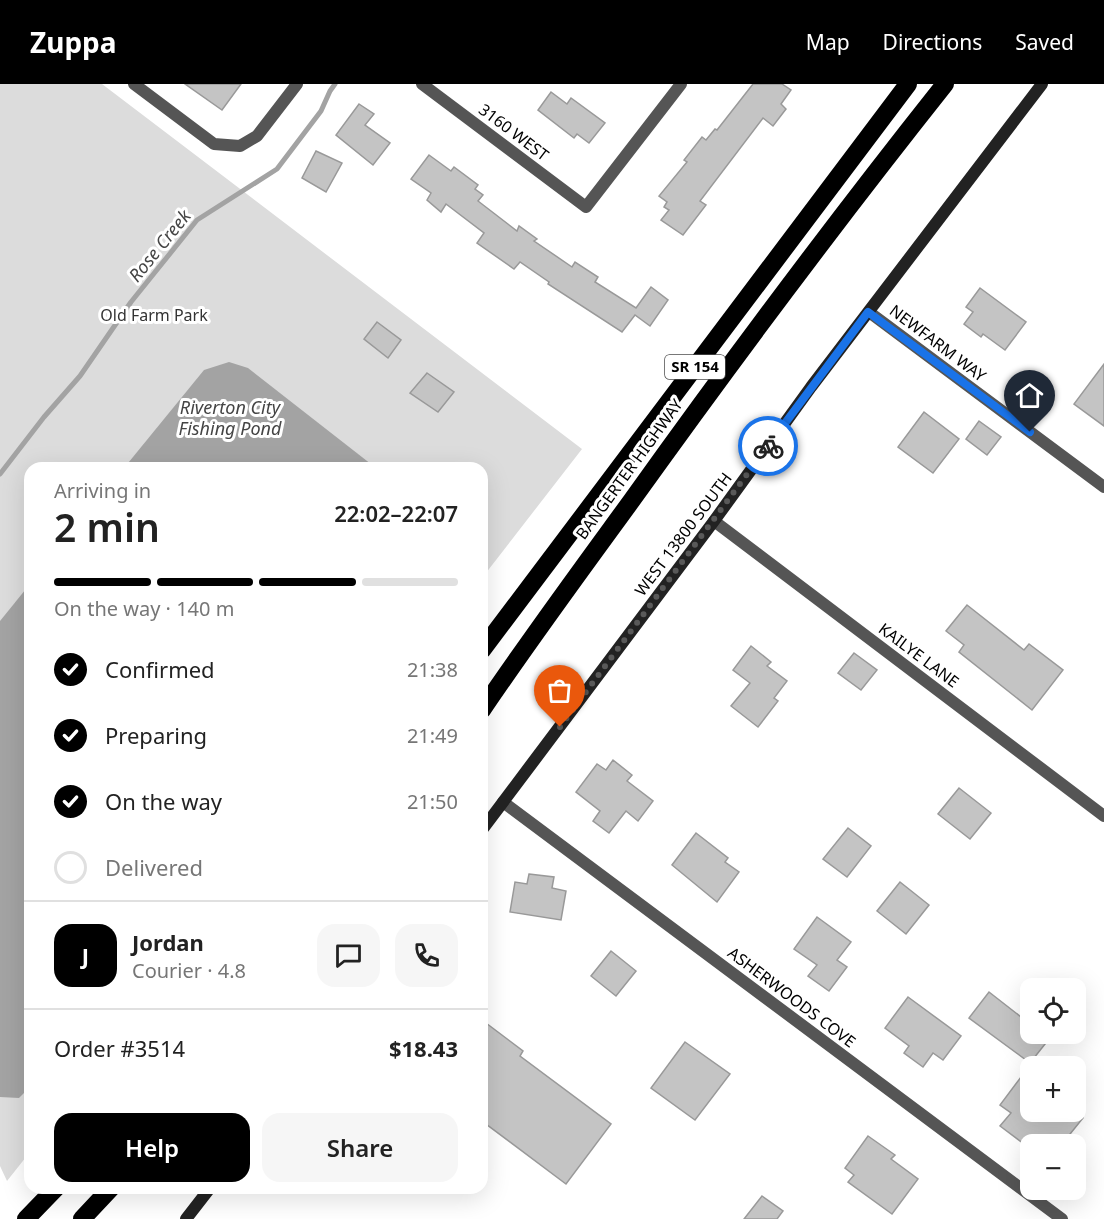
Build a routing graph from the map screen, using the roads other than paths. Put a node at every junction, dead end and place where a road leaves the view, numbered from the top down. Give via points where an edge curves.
1 (134, 84) edge
2 (297, 84) edge
3 (422, 84) edge
4 (681, 84) edge
5 (908, 84) edge
6 (945, 84) edge
7 (1042, 84) edge
8 (868, 312) junction
9 (1104, 487) edge
10 (714, 521) junction
11 (488, 642) edge
12 (488, 701) edge
13 (503, 802) junction
14 (1104, 816) edge
15 (488, 822) edge
16 (50, 1194) edge
17 (105, 1194) edge
18 (205, 1194) edge
19 (26, 1219) edge
20 (82, 1219) edge
21 (186, 1219) edge
22 (1062, 1219) edge

1 - 2 street via 214,144 240,146 257,136
3 - 4 street, 3160 WEST via 586,207
5 - 11 highway, BANGERTER HIGHWAY / SR 154
6 - 12 highway, BANGERTER HIGHWAY / SR 154 via 795,275
7 - 8 street, WEST 13800 SOUTH
8 - 9 street, NEWFARM WAY
8 - 10 street, WEST 13800 SOUTH
10 - 13 street, WEST 13800 SOUTH
10 - 14 street, KAILYE LANE
13 - 15 street, WEST 13800 SOUTH
13 - 22 street, ASHERWOODS COVE
16 - 19 highway
17 - 20 highway
18 - 21 street

